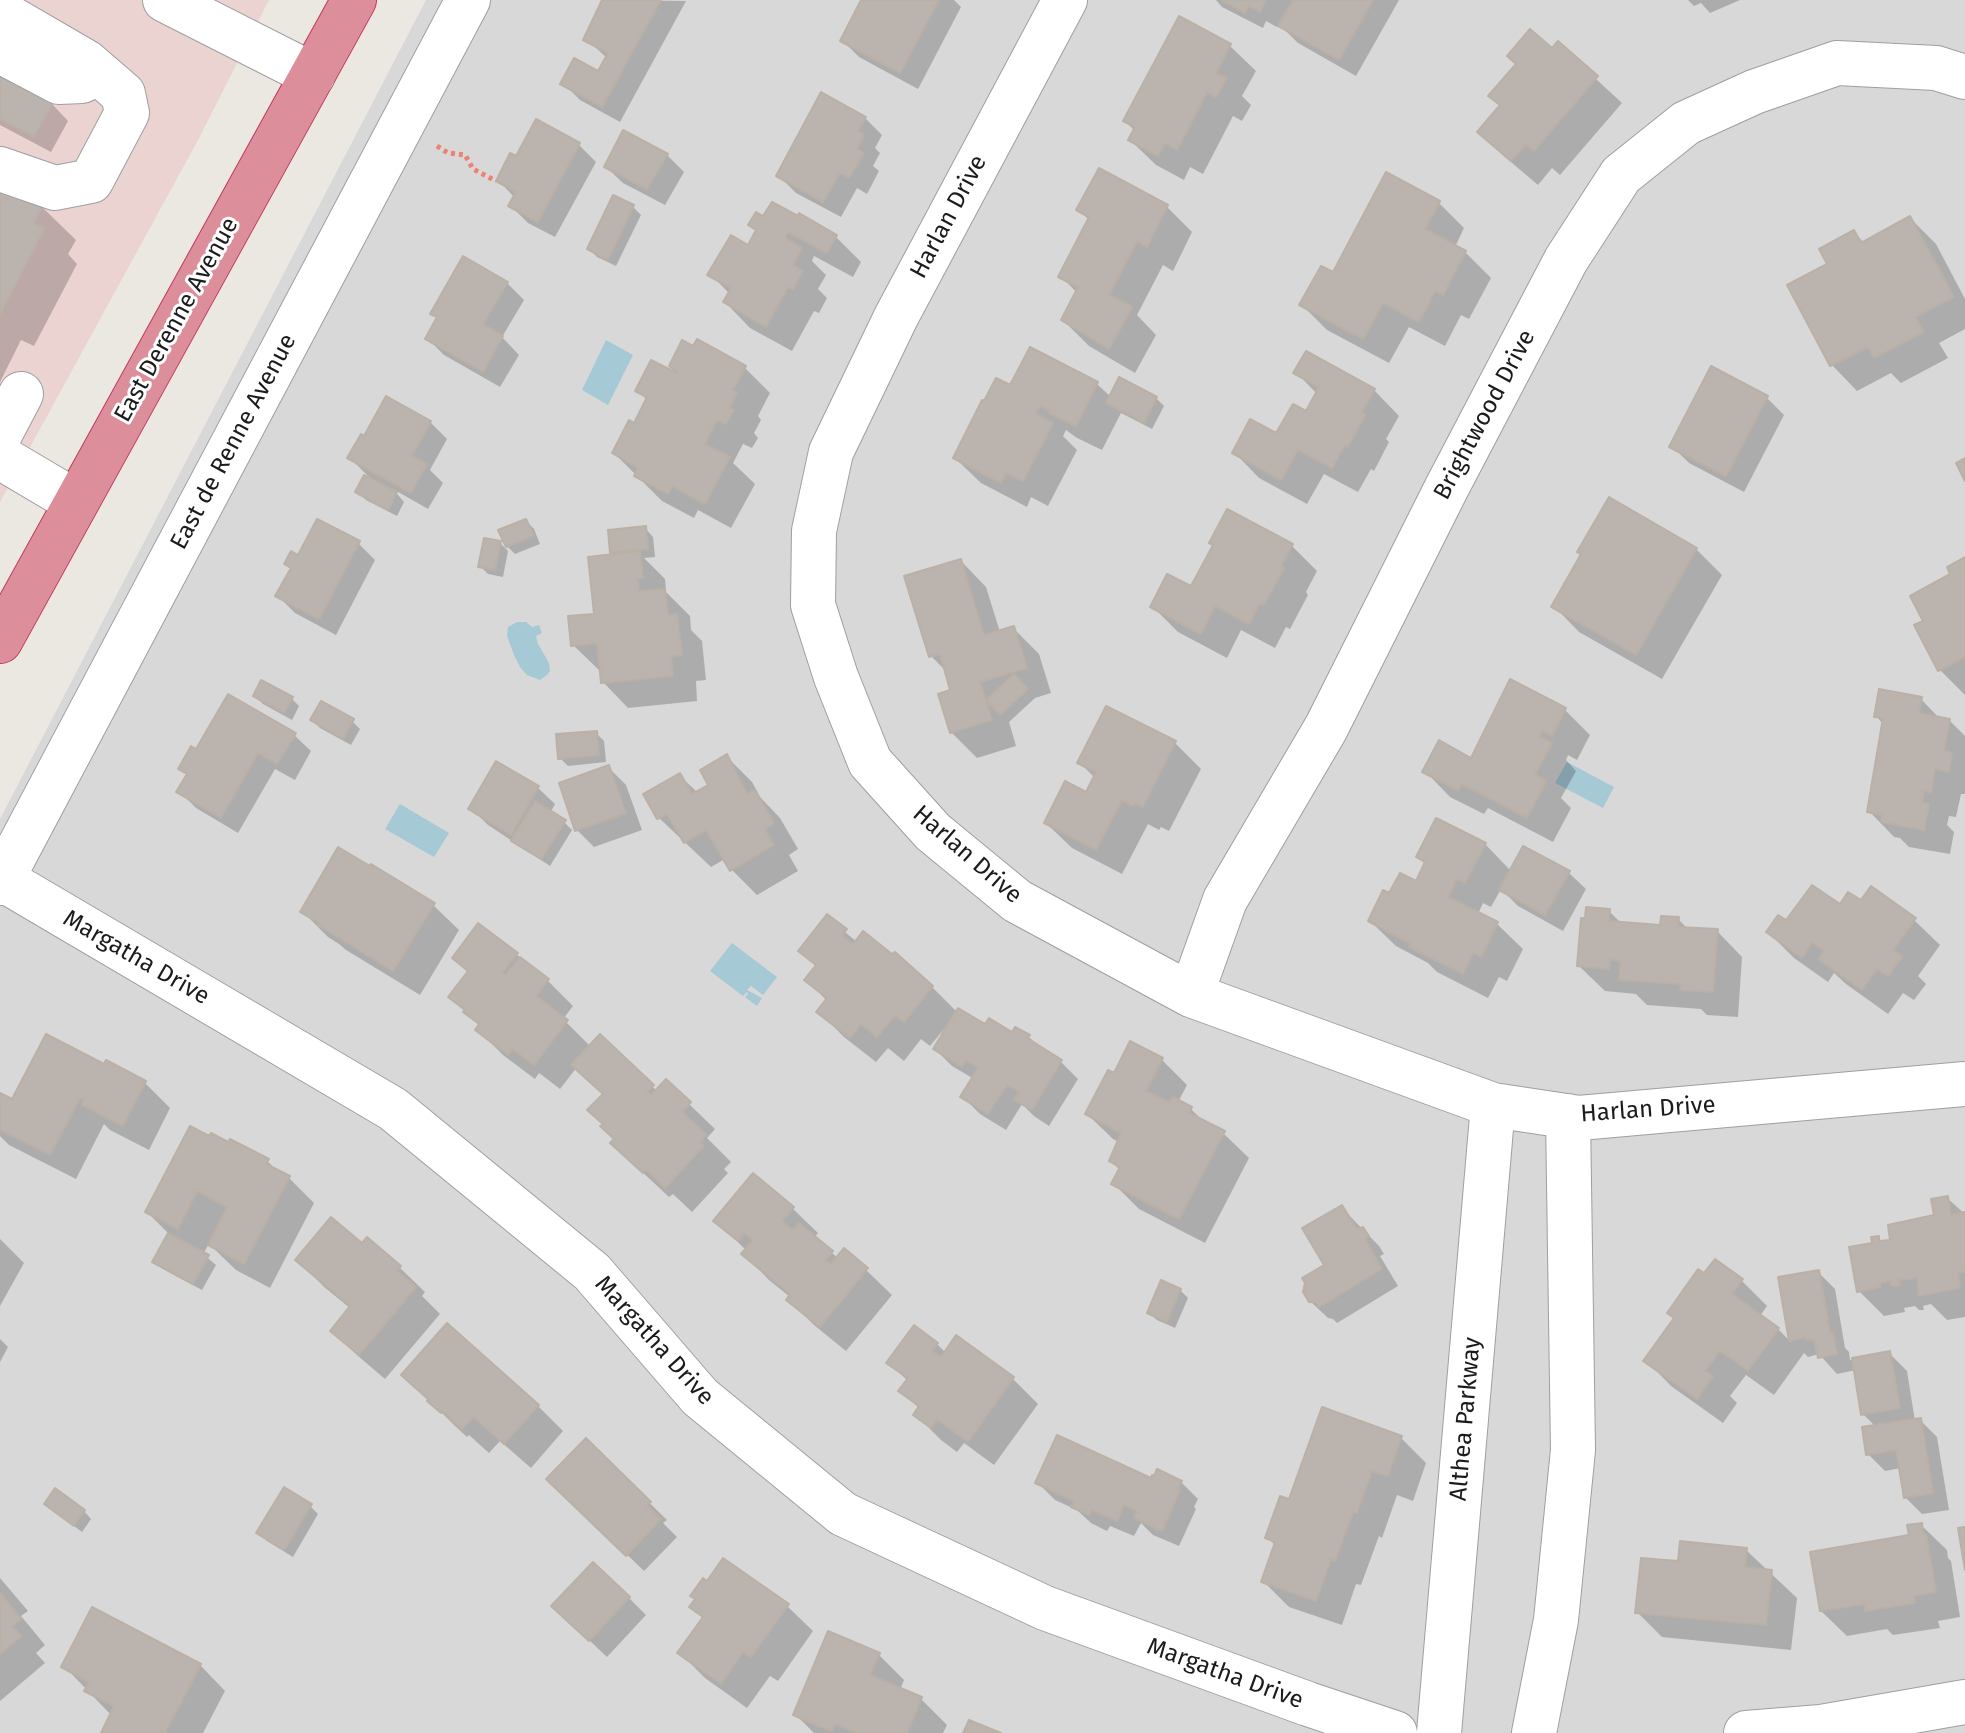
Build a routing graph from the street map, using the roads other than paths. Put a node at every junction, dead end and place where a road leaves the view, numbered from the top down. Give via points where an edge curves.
1 (354, 0) edge
2 (468, 0) edge
3 (1065, 0) edge
4 (186, 5) edge
5 (0, 12) edge
6 (0, 51) edge
7 (97, 72) junction
8 (313, 75) junction
9 (1965, 77) edge
10 (0, 140) edge
11 (15, 174) edge
12 (21, 394) dead end
13 (0, 434) edge
14 (0, 457) edge
15 (76, 502) junction
16 (12, 592) edge
17 (0, 641) edge
18 (1, 881) edge
19 (1191, 995) junction
20 (1965, 1084) edge
21 (1493, 1105) junction
22 (1568, 1116) junction
23 (1965, 1702) edge
24 (1395, 1733) edge
25 (1439, 1733) edge
26 (1534, 1733) edge
27 (1746, 1733) edge

1 - 8 highway, East Derenne Avenue
2 - 18 street, East de Renne Avenue
3 - 19 street, Harlan Drive via 896,317 831,452 814,531 813,605 870,762 933,832 1017,901
4 - 8 street
5 - 7 street
6 - 7 street via 59,82 82,81
7 - 11 street via 123,94 127,113 91,181 55,188
8 - 15 highway, East Derenne Avenue
9 - 19 street, Brightwood Drive via 1936,68 1837,63 1686,123 1621,175 1566,260 1326,728 1225,900
10 - 11 street via 25,162
12 - 13 street
14 - 15 street
15 - 16 highway, East Derenne Avenue
16 - 17 highway, East Derenne Avenue
18 - 24 street, Margatha Drive via 393,1109 592,1272 700,1397 843,1514 1045,1608
19 - 21 street, Harlan Drive
20 - 22 street, Harlan Drive
21 - 22 street, Harlan Drive
21 - 25 street, Althea Parkway
22 - 26 street via 1573,1450 1556,1620
23 - 27 street via 1821,1727

